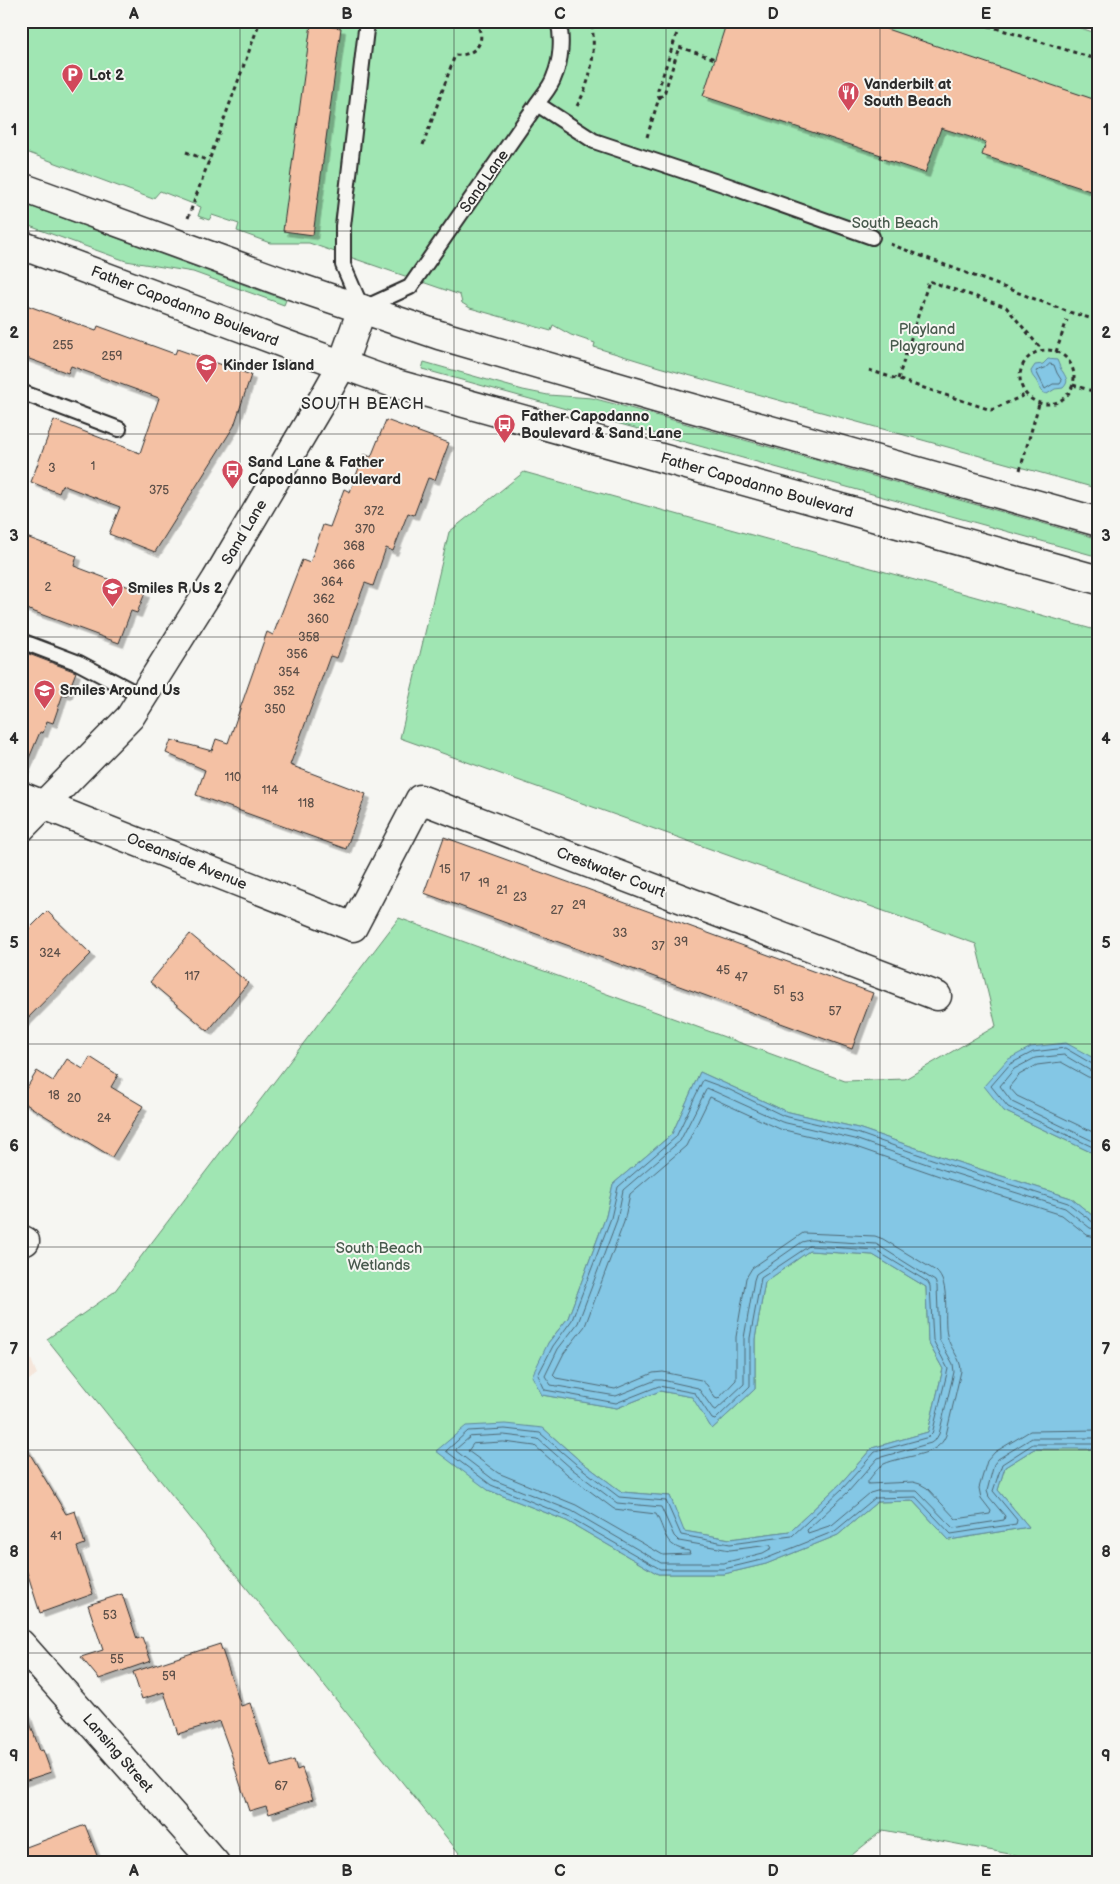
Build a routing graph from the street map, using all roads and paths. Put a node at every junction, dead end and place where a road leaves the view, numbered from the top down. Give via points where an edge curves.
1 (260, 21) edge
2 (327, 21) edge
3 (367, 21) edge
4 (473, 21) edge
5 (558, 21) edge
6 (613, 21) edge
7 (681, 21) edge
8 (973, 21) edge
9 (592, 23) edge
10 (328, 26) dead end
11 (714, 59) dead end
12 (1099, 60) edge
13 (659, 98) junction
14 (537, 104) junction
15 (566, 124) junction
16 (423, 145) dead end
17 (186, 152) dead end
18 (641, 157) junction
19 (209, 161) junction
20 (21, 187) edge
21 (188, 219) dead end
22 (872, 238) joint
23 (21, 245) edge
24 (362, 310) junction
25 (1099, 318) edge
26 (1067, 320) dead end
27 (1042, 350) junction
28 (1056, 352) junction
29 (342, 365) junction
30 (869, 370) dead end
31 (898, 379) junction
32 (1073, 385) junction
33 (21, 392) edge
34 (1099, 393) edge
35 (1025, 395) junction
36 (1039, 404) junction
37 (119, 429) dead end
38 (1019, 473) dead end
39 (1099, 522) edge
40 (1099, 580) edge
41 (21, 641) edge
42 (143, 697) junction
43 (32, 800) edge
44 (21, 828) edge
45 (353, 927) joint
46 (937, 996) dead end
47 (23, 1649) edge
48 (215, 1863) edge

1 - 19 path
2 - 10 path
3 - 24 lane via 343,226 343,265
4 - 16 path via 479,28 478,47 468,55 456,55
5 - 14 lane, Sand Lane via 560,54 554,78
6 - 9 path via 607,26
7 - 13 path via 658,90
8 - 12 path
9 - 15 path via 588,78
11 - 13 path via 679,47 664,94
13 - 18 path
14 - 15 lane
14 - 24 lane, Sand Lane via 410,287
15 - 18 lane via 594,141
17 - 19 path
18 - 22 lane
19 - 21 path
20 - 24 main road
22 - 25 path via 1069,312
23 - 29 main road, Father Capodanno Boulevard
24 - 29 main road, Sand Lane
24 - 39 main road via 583,378
26 - 28 path
27 - 28 path
27 - 31 path via 1006,307 929,281
27 - 35 path via 1026,359 1021,368 1019,377
28 - 32 path via 1068,359 1073,368
29 - 40 main road, Father Capodanno Boulevard via 396,384
29 - 42 main road, Sand Lane
30 - 31 path
31 - 35 path via 991,410
32 - 34 path
32 - 36 path via 1064,399 1048,405
33 - 37 lane
35 - 36 path
36 - 38 path
41 - 42 lane via 79,662
42 - 43 main road, Sand Lane via 130,717
43 - 44 main road, Sand Lane
43 - 45 main road, Oceanside Avenue
45 - 46 main road, Crestwater Court via 420,799
47 - 48 main road, Lansing Street

